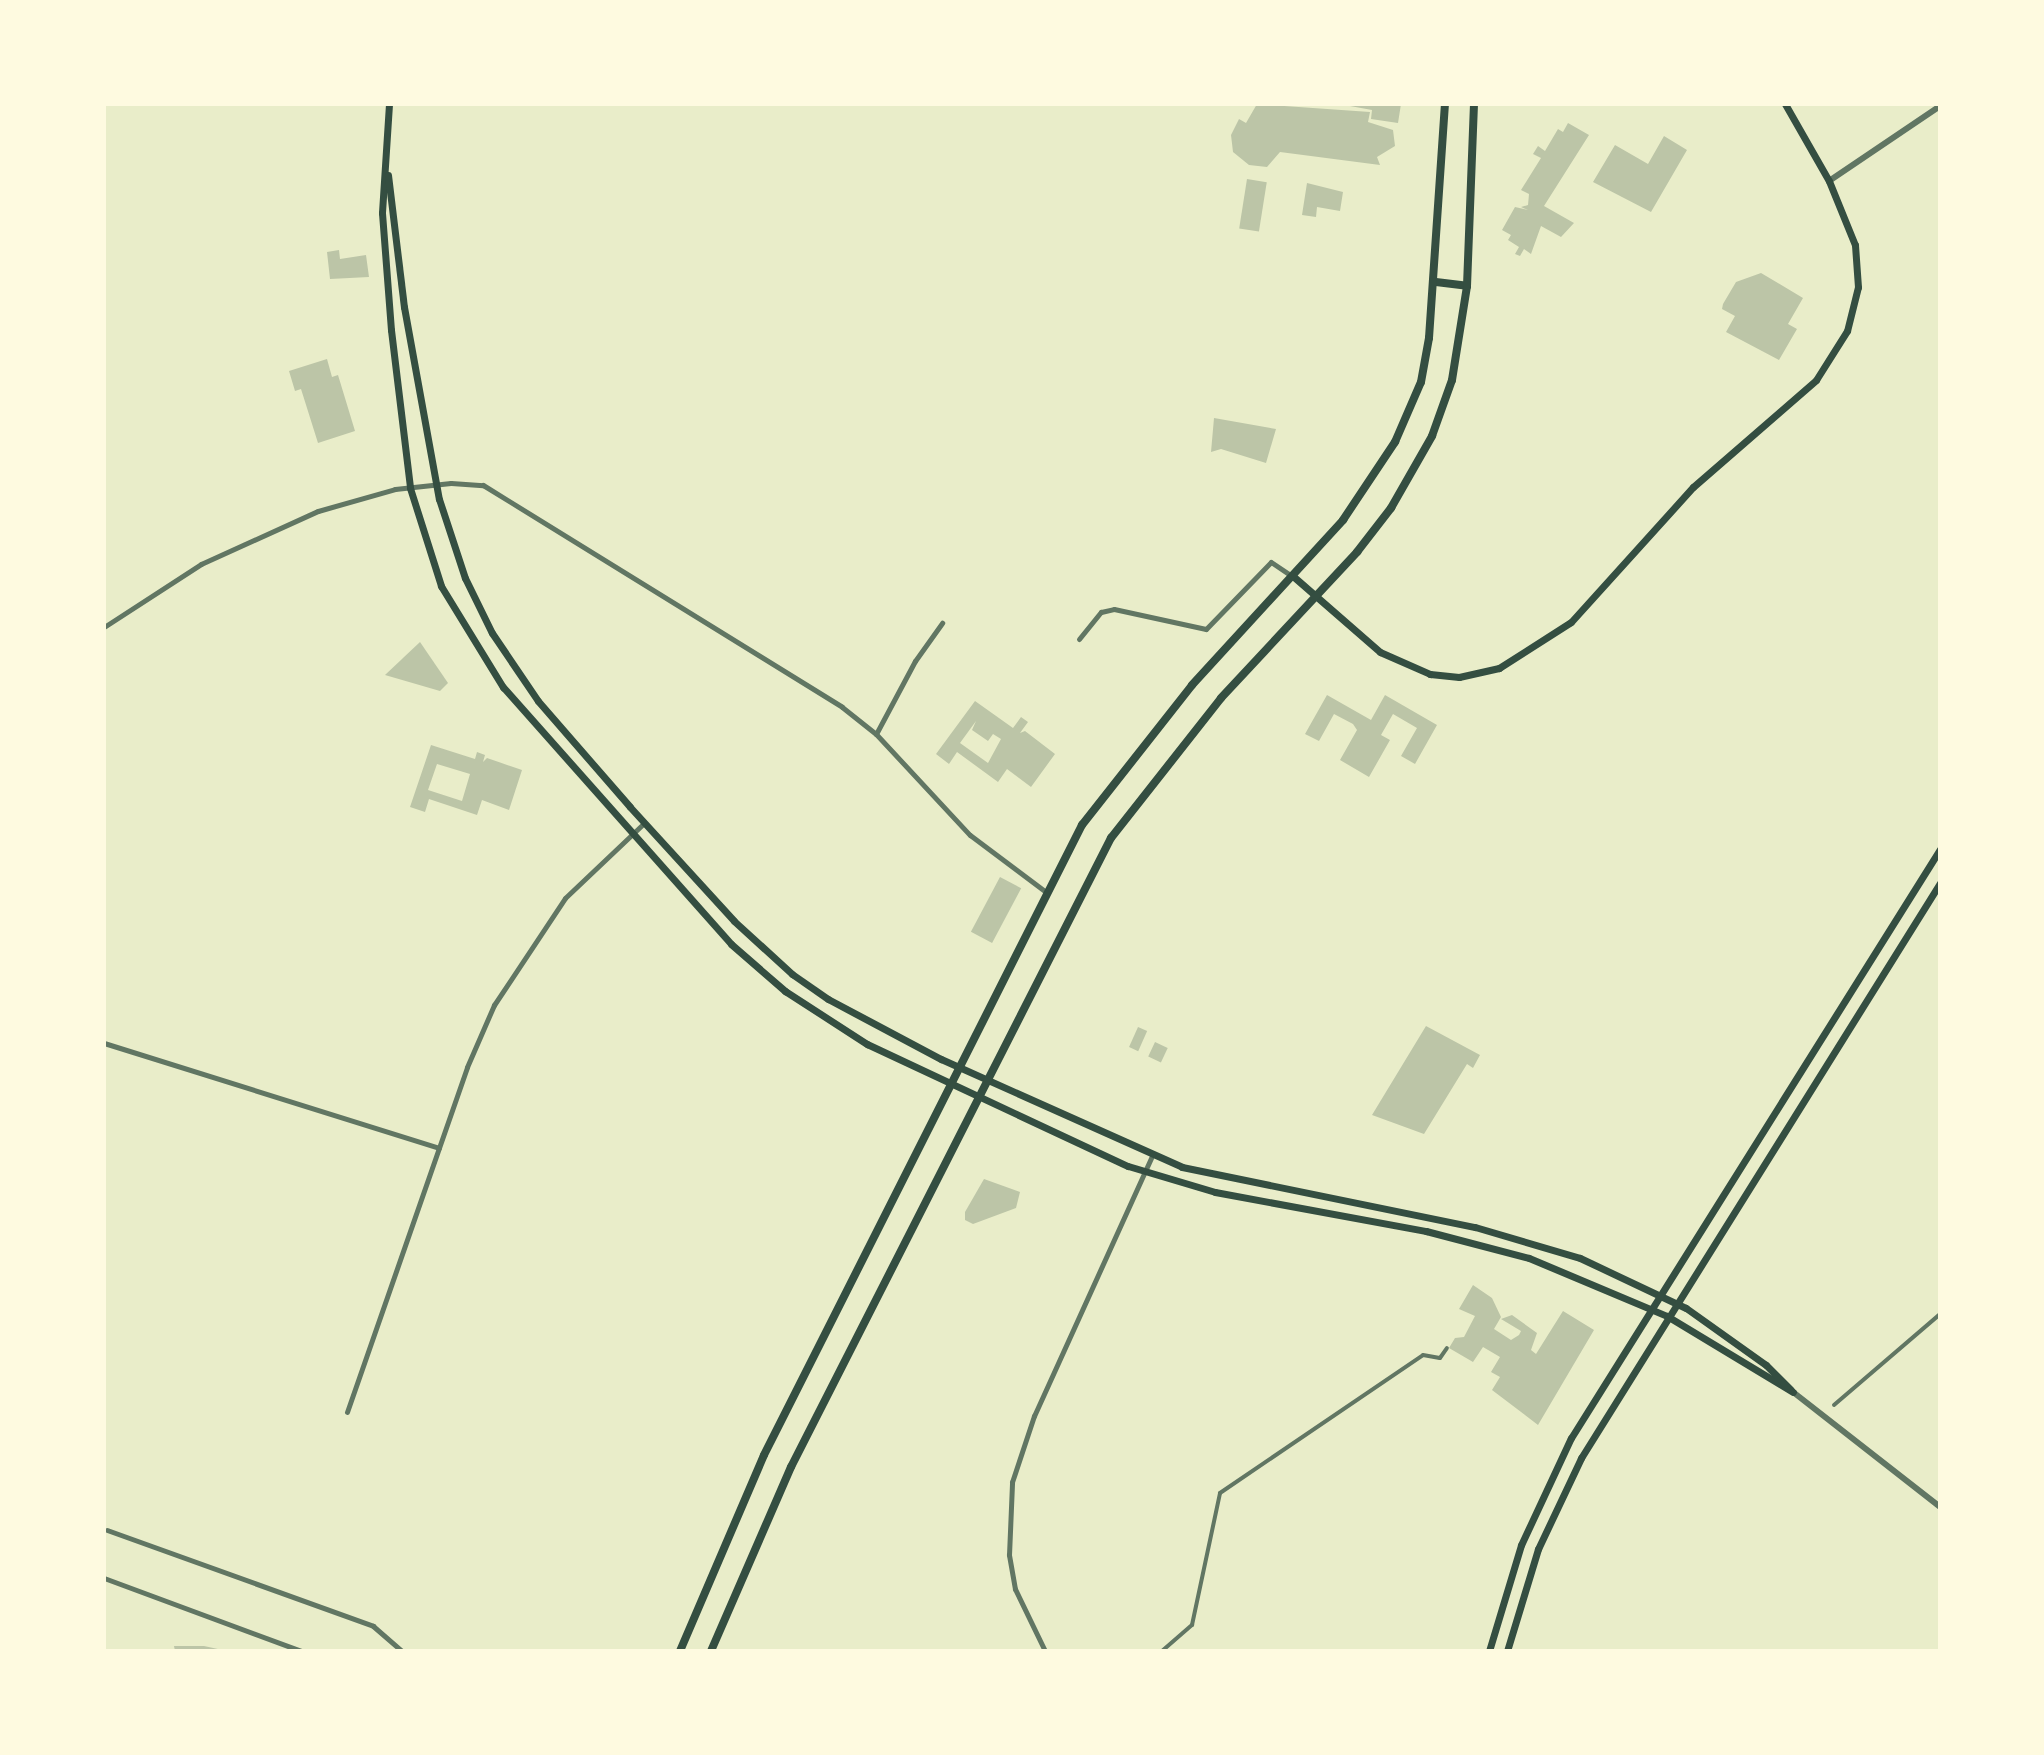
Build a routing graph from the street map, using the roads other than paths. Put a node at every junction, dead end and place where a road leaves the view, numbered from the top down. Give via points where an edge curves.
1 (389, 104) edge
2 (1445, 104) edge
3 (1474, 104) edge
4 (1785, 104) edge
5 (1940, 106) edge
6 (386, 157) junction
7 (1829, 181) junction
8 (1436, 282) junction
9 (1467, 286) junction
10 (437, 485) junction
11 (410, 488) junction
12 (1294, 577) junction
13 (1317, 597) junction
14 (942, 623) dead end
15 (104, 627) edge
16 (1079, 639) dead end
17 (876, 734) junction
18 (644, 823) junction
19 (630, 834) junction
20 (1940, 849) edge
21 (1940, 883) edge
22 (1046, 892) junction
23 (104, 1043) edge
24 (958, 1067) junction
25 (985, 1080) junction
26 (949, 1084) junction
27 (976, 1097) junction
28 (439, 1148) junction
29 (1152, 1156) junction
30 (1144, 1173) junction
31 (1659, 1294) junction
32 (1675, 1302) junction
33 (1651, 1308) junction
34 (1940, 1314) edge
35 (1667, 1316) junction
36 (1447, 1348) dead end
37 (1793, 1392) junction
38 (1834, 1405) dead end
39 (347, 1412) dead end
40 (1940, 1507) edge
41 (107, 1530) dead end
42 (104, 1578) edge
43 (301, 1651) edge
44 (402, 1651) edge
45 (680, 1651) edge
46 (711, 1651) edge
47 (1045, 1651) edge
48 (1162, 1651) edge
49 (1489, 1651) edge
50 (1507, 1651) edge

1 - 6 main road
2 - 8 main road
3 - 9 main road
4 - 7 main road
5 - 7 street
6 - 10 main road via 404,307
6 - 11 main road via 382,231
7 - 13 main road via 1855,245 1859,278 1852,319 1835,357 1693,487 1552,637 1483,673 1430,674 1380,652
8 - 9 main road
8 - 12 main road via 1421,382 1395,442 1364,492
9 - 13 main road via 1452,380 1432,436 1391,508
10 - 11 street
10 - 17 street via 472,483 492,490 779,666
10 - 18 main road via 465,578 505,656
11 - 15 street via 318,511 270,532 189,571
11 - 19 main road via 441,586 464,631 527,717
12 - 13 main road
12 - 16 street via 1271,562 1206,629 1114,609 1101,612
12 - 22 main road via 1128,762 1082,825
13 - 25 main road via 1221,698 1135,801 1069,911
14 - 17 street
17 - 22 street via 970,835
18 - 19 street
18 - 24 main road via 734,921 792,974 860,1017
19 - 26 main road via 713,926 785,991 867,1044
19 - 28 street via 565,898 512,972 478,1040
20 - 31 main road
21 - 32 main road
22 - 24 main road
23 - 28 street
24 - 25 main road
24 - 26 main road
25 - 27 main road
25 - 29 main road
26 - 27 main road
26 - 45 main road via 764,1455
27 - 30 main road
27 - 46 main road via 791,1467
28 - 39 street
29 - 30 street
29 - 31 main road via 1231,1180 1510,1235 1580,1258
30 - 33 main road via 1470,1240 1576,1274
30 - 47 street via 1034,1416 1012,1482 1009,1555 1015,1589
31 - 32 main road
31 - 33 main road
32 - 35 main road
32 - 37 main road via 1766,1365
33 - 35 main road
33 - 49 main road via 1557,1463 1521,1545
34 - 38 street
35 - 37 main road
35 - 50 main road via 1561,1497 1523,1592
36 - 48 street via 1440,1358 1423,1355 1220,1493 1192,1625
37 - 40 street
41 - 44 street via 373,1626
42 - 43 street

